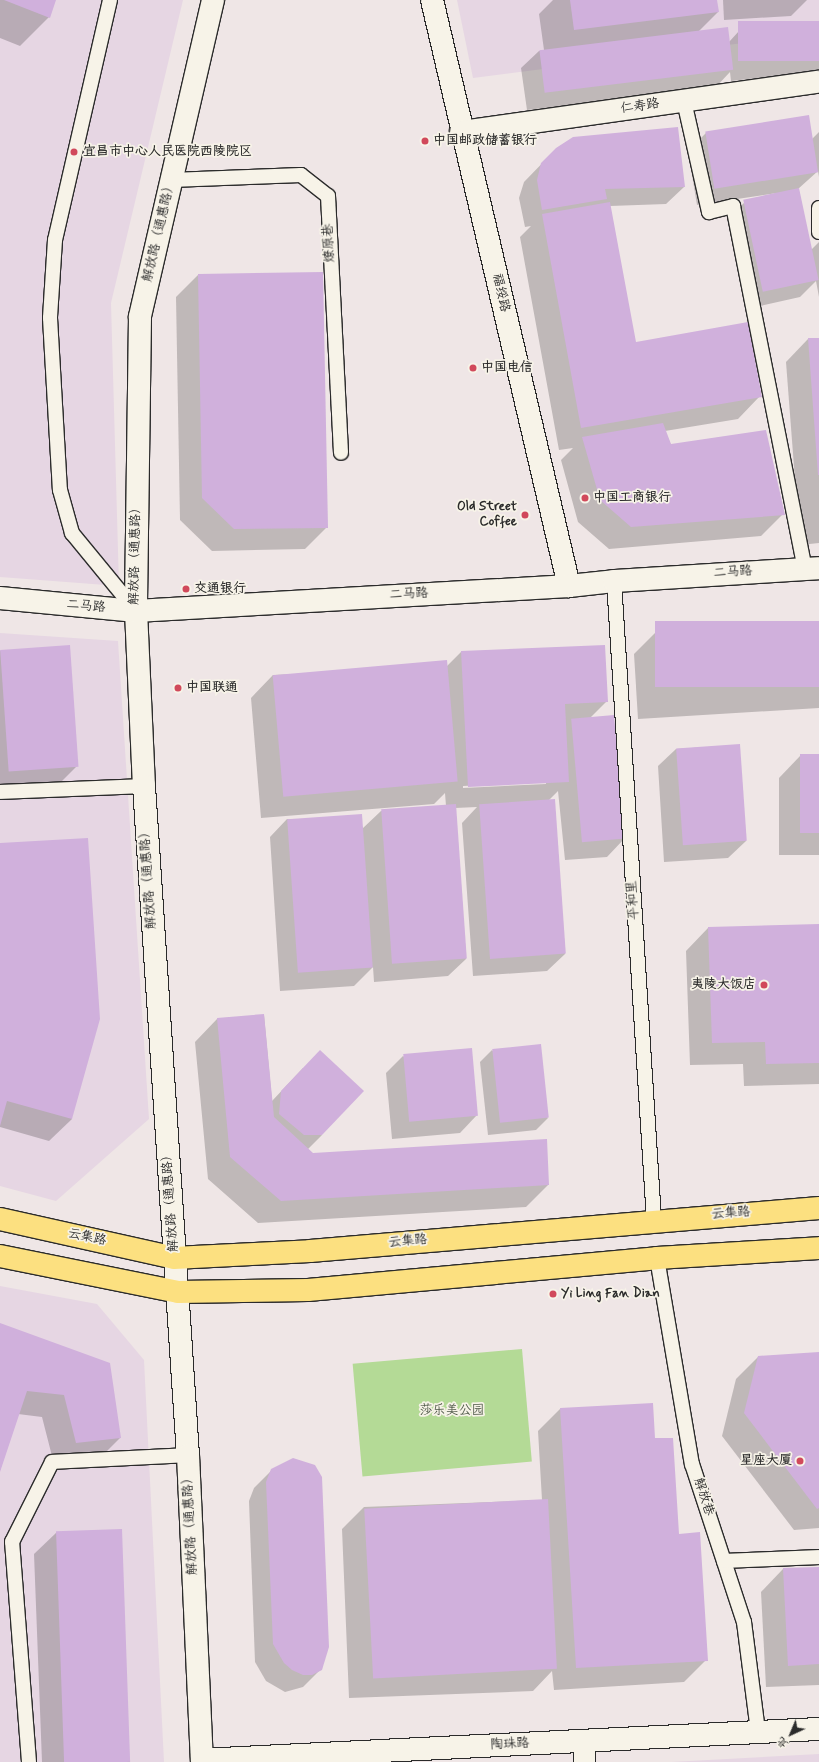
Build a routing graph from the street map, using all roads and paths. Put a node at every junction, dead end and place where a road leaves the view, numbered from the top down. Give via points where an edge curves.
1 (110, 0) edge
2 (213, 0) edge
3 (432, 0) edge
4 (819, 82) edge
5 (684, 102) junction
6 (461, 132) junction
7 (172, 180) junction
8 (819, 208) edge
9 (819, 232) edge
10 (341, 453) dead end
11 (812, 568) edge
12 (614, 581) junction
13 (570, 586) junction
14 (0, 598) edge
15 (136, 611) junction
16 (144, 786) junction
17 (0, 792) edge
18 (819, 1208) edge
19 (0, 1219) edge
20 (654, 1220) junction
21 (819, 1248) edge
22 (0, 1256) edge
23 (174, 1258) junction
24 (657, 1258) junction
25 (178, 1292) junction
26 (188, 1455) junction
27 (819, 1557) edge
28 (724, 1561) junction
29 (819, 1729) edge
30 (758, 1732) junction
31 (584, 1751) edge
32 (202, 1761) edge
33 (29, 1762) edge
34 (293, 1762) edge

1 - 15 lane via 55,240 50,318 60,490 72,532
2 - 7 street, 解放路（通惠路）
3 - 6 street, 福绥路
4 - 5 street, 仁寿路
5 - 6 street, 仁寿路
5 - 11 lane via 709,212 733,206
6 - 13 street, 福绥路
7 - 10 lane, 燎原巷 via 301,175 328,196
7 - 15 street, 解放路（通惠路） via 140,317
8 - 9 lane
11 - 12 street, 二马路
12 - 13 street, 二马路
12 - 20 lane, 平和里
13 - 15 street, 二马路
14 - 15 street, 二马路
15 - 16 street, 解放路（通惠路）
16 - 17 lane
16 - 23 street, 解放路（通惠路）
18 - 20 main road, 云集路
19 - 23 main road, 云集路
20 - 23 main road, 云集路 via 310,1251
21 - 24 main road
22 - 25 main road
23 - 25 street, 解放路（通惠路）
24 - 25 main road via 308,1290
24 - 28 lane, 解放巷 via 692,1464
25 - 26 street, 解放路（通惠路）
26 - 32 street, 解放路（通惠路）
26 - 33 lane via 52,1462 12,1542
27 - 28 lane
28 - 30 lane, 解放巷 via 744,1622
29 - 30 street, 陶珠路
30 - 31 street, 陶珠路
31 - 32 street, 陶珠路
32 - 34 street

